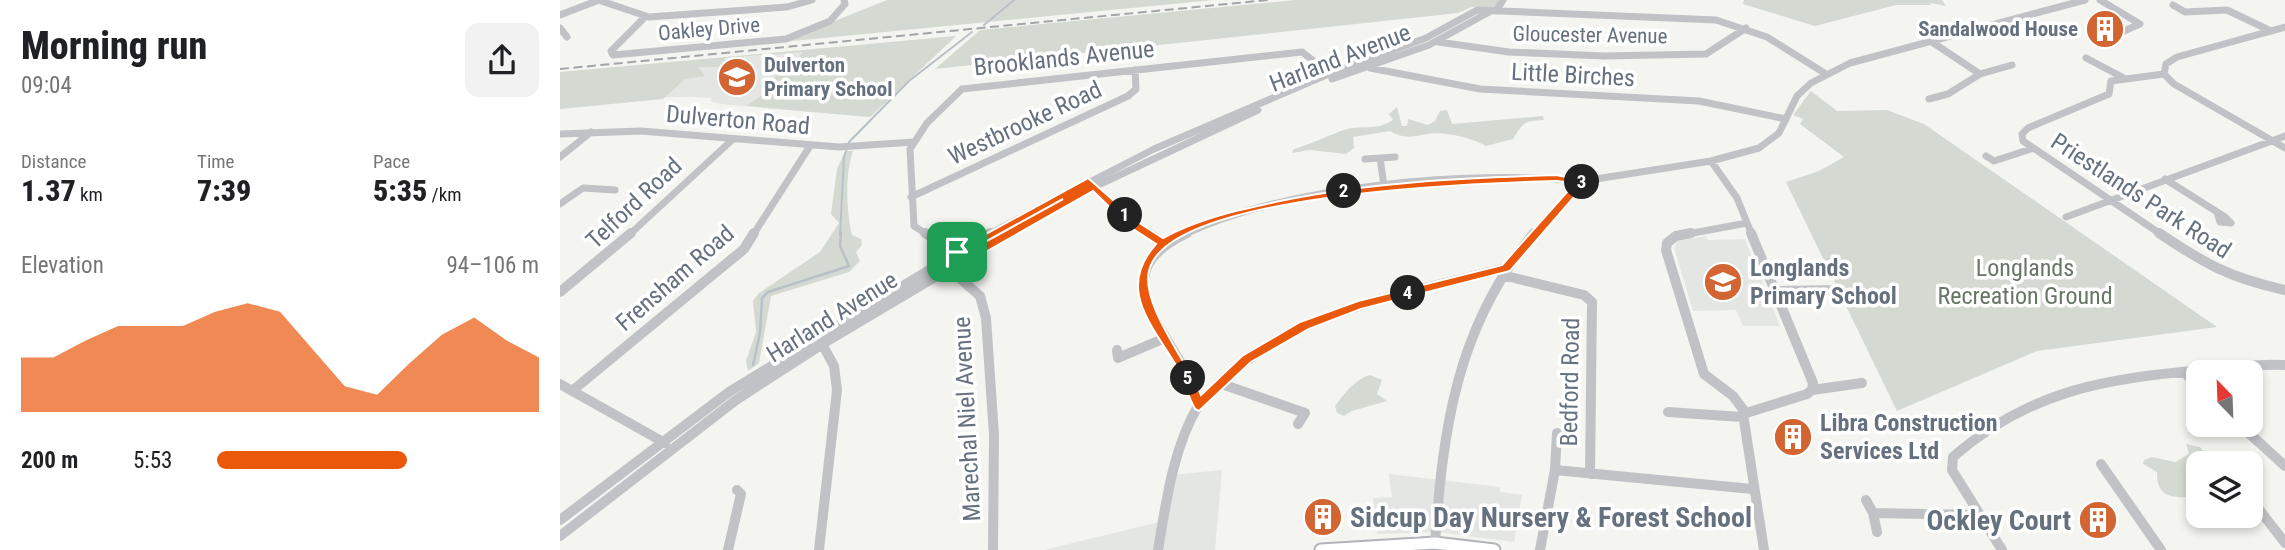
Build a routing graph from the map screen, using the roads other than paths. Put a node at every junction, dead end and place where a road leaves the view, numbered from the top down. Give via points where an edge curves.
1 (599, 0) edge
2 (812, 0) edge
3 (844, 0) edge
4 (1503, 0) edge
5 (2085, 0) edge
6 (2100, 0) edge
7 (2173, 5) dead end
8 (1493, 11) junction
9 (560, 15) edge
10 (645, 17) junction
11 (2285, 27) edge
12 (560, 28) edge
13 (1746, 28) junction
14 (2124, 31) dead end
15 (2271, 31) junction
16 (567, 37) dead end
17 (1426, 38) junction
18 (1437, 42) junction
19 (1932, 42) junction
20 (2086, 61) dead end
21 (1358, 64) junction
22 (2012, 65) dead end
23 (1368, 68) junction
24 (1135, 70) junction
25 (1826, 74) junction
26 (1980, 74) junction
27 (2164, 74) junction
28 (1333, 76) junction
29 (2124, 78) junction
30 (1929, 99) dead end
31 (1786, 119) junction
32 (592, 131) junction
33 (560, 134) edge
34 (2285, 136) edge
35 (732, 140) junction
36 (2272, 140) junction
37 (914, 142) junction
38 (810, 146) junction
39 (2285, 148) edge
40 (2031, 149) junction
41 (1986, 156) dead end
42 (560, 157) edge
43 (1395, 157) dead end
44 (1380, 158) junction
45 (1365, 159) dead end
46 (1711, 161) junction
47 (2165, 179) junction
48 (1583, 181) junction
49 (1091, 184) junction
50 (1384, 186) junction
51 (615, 190) dead end
52 (911, 197) junction
53 (2107, 200) junction
54 (560, 204) edge
55 (2217, 212) dead end
56 (2066, 217) dead end
57 (1747, 223) junction
58 (1163, 243) junction
59 (961, 255) junction
60 (944, 265) junction
61 (1504, 272) junction
62 (1839, 290) dead end
63 (2285, 290) edge
64 (1775, 291) junction
65 (560, 292) edge
66 (1165, 338) junction
67 (821, 340) junction
68 (1118, 357) dead end
69 (2285, 365) edge
70 (2185, 373) joint
71 (1219, 383) junction
72 (1862, 383) dead end
73 (560, 384) edge
74 (1812, 390) junction
75 (572, 391) junction
76 (1199, 405) junction
77 (1668, 412) dead end
78 (1743, 415) junction
79 (1298, 424) dead end
80 (1557, 433) dead end
81 (2254, 438) edge
82 (662, 442) junction
83 (673, 448) junction
84 (2101, 464) dead end
85 (2285, 466) edge
86 (1555, 470) junction
87 (1590, 474) junction
88 (1752, 489) junction
89 (737, 490) dead end
90 (1866, 500) dead end
91 (1873, 513) junction
92 (2263, 514) edge
93 (1979, 515) junction
94 (560, 520) edge
95 (1877, 532) dead end
96 (560, 536) edge
97 (2285, 542) edge
98 (1435, 543) junction
99 (728, 550) edge
100 (819, 550) edge
101 (993, 550) edge
102 (1158, 550) edge
103 (1321, 550) edge
104 (1494, 550) edge
105 (1540, 550) edge
106 (1764, 550) edge
107 (2002, 550) edge
108 (2161, 550) edge

1 - 9 street
1 - 10 street, Oakley Drive
2 - 10 street, Oakley Drive via 787,7
3 - 10 street, Oakley Drive via 830,21 786,39 613,55 611,51
4 - 8 street
5 - 19 street
6 - 14 street via 2140,24
7 - 15 street via 2185,12 2227,10
8 - 13 street via 1676,16
8 - 17 street, Harland Avenue via 1475,11
8 - 18 street, Harland Avenue
11 - 15 street
12 - 16 street
13 - 18 street, Gloucester Avenue via 1706,54 1509,52
13 - 25 street
15 - 27 street via 2169,60
17 - 18 street, Gloucester Avenue
17 - 21 street, Harland Avenue
18 - 23 street, Harland Avenue
19 - 25 street
19 - 26 street
20 - 29 street
21 - 23 street, Little Birches
21 - 28 street, Harland Avenue
22 - 26 street
23 - 28 street, Harland Avenue
23 - 31 street, Little Birches via 1480,89 1699,101
24 - 28 street, Brooklands Avenue via 1303,52
24 - 37 street, Brooklands Avenue via 962,89
24 - 52 street, Westbrooke Road via 1136,89 1128,96
25 - 31 street via 1797,96
26 - 30 street via 1948,94
27 - 29 street
27 - 36 street
28 - 49 street, Harland Avenue
29 - 40 street, Priestlands Park Road via 2111,81 2109,94 2024,131 2022,138
31 - 46 street via 1779,133 1759,148
32 - 33 street, Dulverton Road
32 - 35 street, Dulverton Road
32 - 42 street
34 - 36 street
35 - 38 street, Dulverton Road
35 - 65 street, Telford Road via 596,265
36 - 39 street
36 - 47 street
37 - 38 street, Dulverton Road
37 - 52 street via 908,155
38 - 75 street, Frensham Road via 744,249
40 - 41 street via 1994,161
40 - 53 street, Priestlands Park Road
43 - 44 street
44 - 45 street
44 - 50 street
46 - 48 street
46 - 57 street via 1737,198
47 - 53 street
47 - 55 street
48 - 50 street via 1466,180
48 - 61 street
49 - 58 street via 1134,224
49 - 59 street, Harland Avenue
50 - 58 street via 1227,215 1193,226
51 - 54 street via 583,188
52 - 59 street via 912,221 918,231
53 - 56 street
53 - 63 street, Priestlands Park Road via 2206,265
57 - 64 street
57 - 78 street via 1676,236 1666,250 1704,374 1733,396
58 - 66 street via 1146,262 1142,283 1146,304
59 - 60 street, Harland Avenue
60 - 67 street, Harland Avenue
60 - 101 street, Marechal Niel Avenue via 980,296 986,317 994,435
61 - 71 street via 1320,319 1261,349
61 - 87 street, Bedford Road via 1584,295 1592,302
61 - 98 street via 1466,354 1449,412 1436,498
62 - 64 street
64 - 74 street
66 - 68 street
66 - 76 street
67 - 82 street, Harland Avenue via 729,393
67 - 83 street, Harland Avenue
67 - 100 street via 834,366 836,390
69 - 70 street
70 - 93 street via 2128,379 2049,396 1961,450 1953,457 1952,470
71 - 76 street
71 - 79 street via 1305,413
72 - 74 street
73 - 75 street
74 - 78 street
75 - 82 street
76 - 102 street via 1172,475
77 - 78 street
78 - 88 street
80 - 86 street
81 - 85 street
82 - 83 street
82 - 94 street, Harland Avenue
83 - 96 street, Harland Avenue
84 - 108 street
86 - 87 street
86 - 105 street
87 - 88 street
88 - 106 street
89 - 99 street via 741,494
90 - 91 street
91 - 93 street
91 - 95 street
92 - 97 street
93 - 107 street
98 - 103 main road
98 - 104 main road

